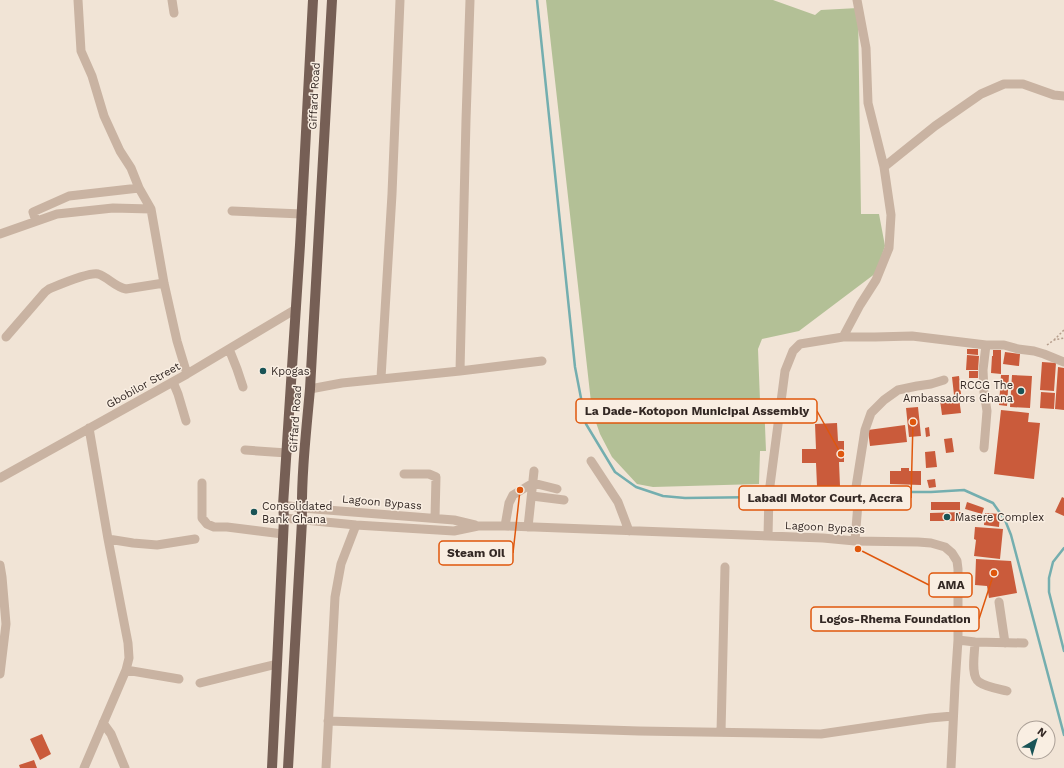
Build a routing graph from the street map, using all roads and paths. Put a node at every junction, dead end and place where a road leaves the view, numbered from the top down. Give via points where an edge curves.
1 (78, 0) edge
2 (172, 0) edge
3 (313, 0) edge
4 (332, 0) edge
5 (400, 0) edge
6 (470, 0) edge
7 (857, 0) edge
8 (174, 13) dead end
9 (1064, 96) edge
10 (884, 167) junction
11 (139, 188) junction
12 (151, 209) junction
13 (232, 211) dead end
14 (302, 214) junction
15 (36, 221) junction
16 (0, 234) edge
17 (164, 283) junction
18 (296, 309) junction
19 (1064, 330) edge
20 (6, 337) dead end
21 (843, 337) junction
22 (1064, 338) edge
23 (1054, 340) junction
24 (986, 345) junction
25 (229, 349) junction
26 (1034, 351) junction
27 (542, 361) dead end
28 (1064, 362) edge
29 (460, 371) junction
30 (187, 374) junction
31 (381, 378) junction
32 (944, 380) dead end
33 (173, 382) junction
34 (243, 387) dead end
35 (310, 389) junction
36 (186, 421) dead end
37 (89, 428) junction
38 (984, 448) dead end
39 (245, 450) dead end
40 (287, 453) junction
41 (591, 461) dead end
42 (534, 471) dead end
43 (404, 474) dead end
44 (0, 478) edge
45 (202, 483) dead end
46 (533, 483) junction
47 (557, 489) dead end
48 (532, 496) junction
49 (564, 500) dead end
50 (283, 505) junction
51 (302, 508) junction
52 (284, 518) junction
53 (436, 518) junction
54 (302, 521) junction
55 (356, 525) junction
56 (478, 526) junction
57 (505, 526) junction
58 (528, 527) junction
59 (629, 531) junction
60 (283, 534) junction
61 (768, 536) junction
62 (108, 539) junction
63 (195, 539) dead end
64 (855, 541) junction
65 (0, 565) edge
66 (725, 567) dead end
67 (999, 602) dead end
68 (958, 640) junction
69 (975, 642) junction
70 (1005, 643) junction
71 (1024, 643) dead end
72 (277, 664) junction
73 (126, 670) junction
74 (0, 674) edge
75 (179, 678) dead end
76 (200, 683) dead end
77 (1007, 691) dead end
78 (953, 716) junction
79 (104, 722) junction
80 (328, 722) junction
81 (721, 732) junction
82 (84, 768) edge
83 (125, 768) edge
84 (272, 768) edge
85 (288, 768) edge
86 (326, 768) edge
87 (951, 768) edge

1 - 11 street via 81,51 92,76 104,116
2 - 8 street
3 - 14 main road, Giffard Road
4 - 35 main road, Giffard Road
5 - 31 street
6 - 29 street
7 - 10 street via 866,48 868,103
9 - 10 street via 1023,84 1004,84 981,94 935,126
10 - 21 street via 891,215 889,248 876,280
11 - 12 street
11 - 15 street via 69,196 33,212
12 - 15 street via 114,208 82,211 57,214
12 - 17 street
13 - 14 street
14 - 18 main road, Giffard Road
15 - 16 street
17 - 20 street via 126,289 98,274 90,274 49,289
17 - 30 street
18 - 25 street, Gbobilor Street
18 - 40 main road, Giffard Road
19 - 23 path
21 - 24 street via 912,336
21 - 61 street via 800,344 793,351 785,371 769,497
22 - 23 path
23 - 26 path
24 - 26 street via 1004,345
24 - 38 street via 983,370 987,411
25 - 30 street, Gbobilor Street
25 - 34 street
26 - 28 street
27 - 29 street
29 - 31 street
30 - 33 street, Gbobilor Street
31 - 35 street
32 - 64 street via 898,390 871,413 865,430 856,487 858,503
33 - 36 street
33 - 37 street, Gbobilor Street
35 - 51 main road, Giffard Road
37 - 44 street, Gbobilor Street
37 - 62 street
39 - 40 street
40 - 50 main road, Giffard Road
41 - 59 street via 618,502
42 - 46 street
43 - 53 street via 429,474 436,477
45 - 60 street via 202,518 207,524 214,527
46 - 47 street
46 - 48 street
46 - 57 street via 513,495
48 - 49 street
48 - 58 street
50 - 51 street, Lagoon Bypass
50 - 52 main road, Giffard Road
51 - 53 street, Lagoon Bypass
51 - 54 main road, Giffard Road
52 - 54 street, Lagoon Bypass
52 - 60 main road, Giffard Road
53 - 56 street, Lagoon Bypass
54 - 55 street, Lagoon Bypass
54 - 85 main road, Giffard Road
55 - 56 street, Lagoon Bypass via 454,531
55 - 80 street via 341,564 334,597
56 - 57 street, Lagoon Bypass
57 - 58 street, Lagoon Bypass
58 - 59 street, Lagoon Bypass
59 - 61 street, Lagoon Bypass
60 - 72 main road, Giffard Road
61 - 64 street, Lagoon Bypass
62 - 63 street via 157,545
62 - 73 street via 128,643 129,658
64 - 68 street, Lagoon Bypass via 931,543 945,547 952,553 958,569
65 - 74 street via 6,624
66 - 81 street
67 - 70 street
68 - 69 street
68 - 78 street, Lagoon Bypass
69 - 70 street
69 - 77 street via 975,678 980,683
70 - 71 street
72 - 76 street
72 - 84 main road, Giffard Road
73 - 75 street
73 - 79 street
78 - 81 street via 821,734
78 - 87 street, Lagoon Bypass
79 - 82 street
79 - 83 street
80 - 81 street
80 - 86 street

